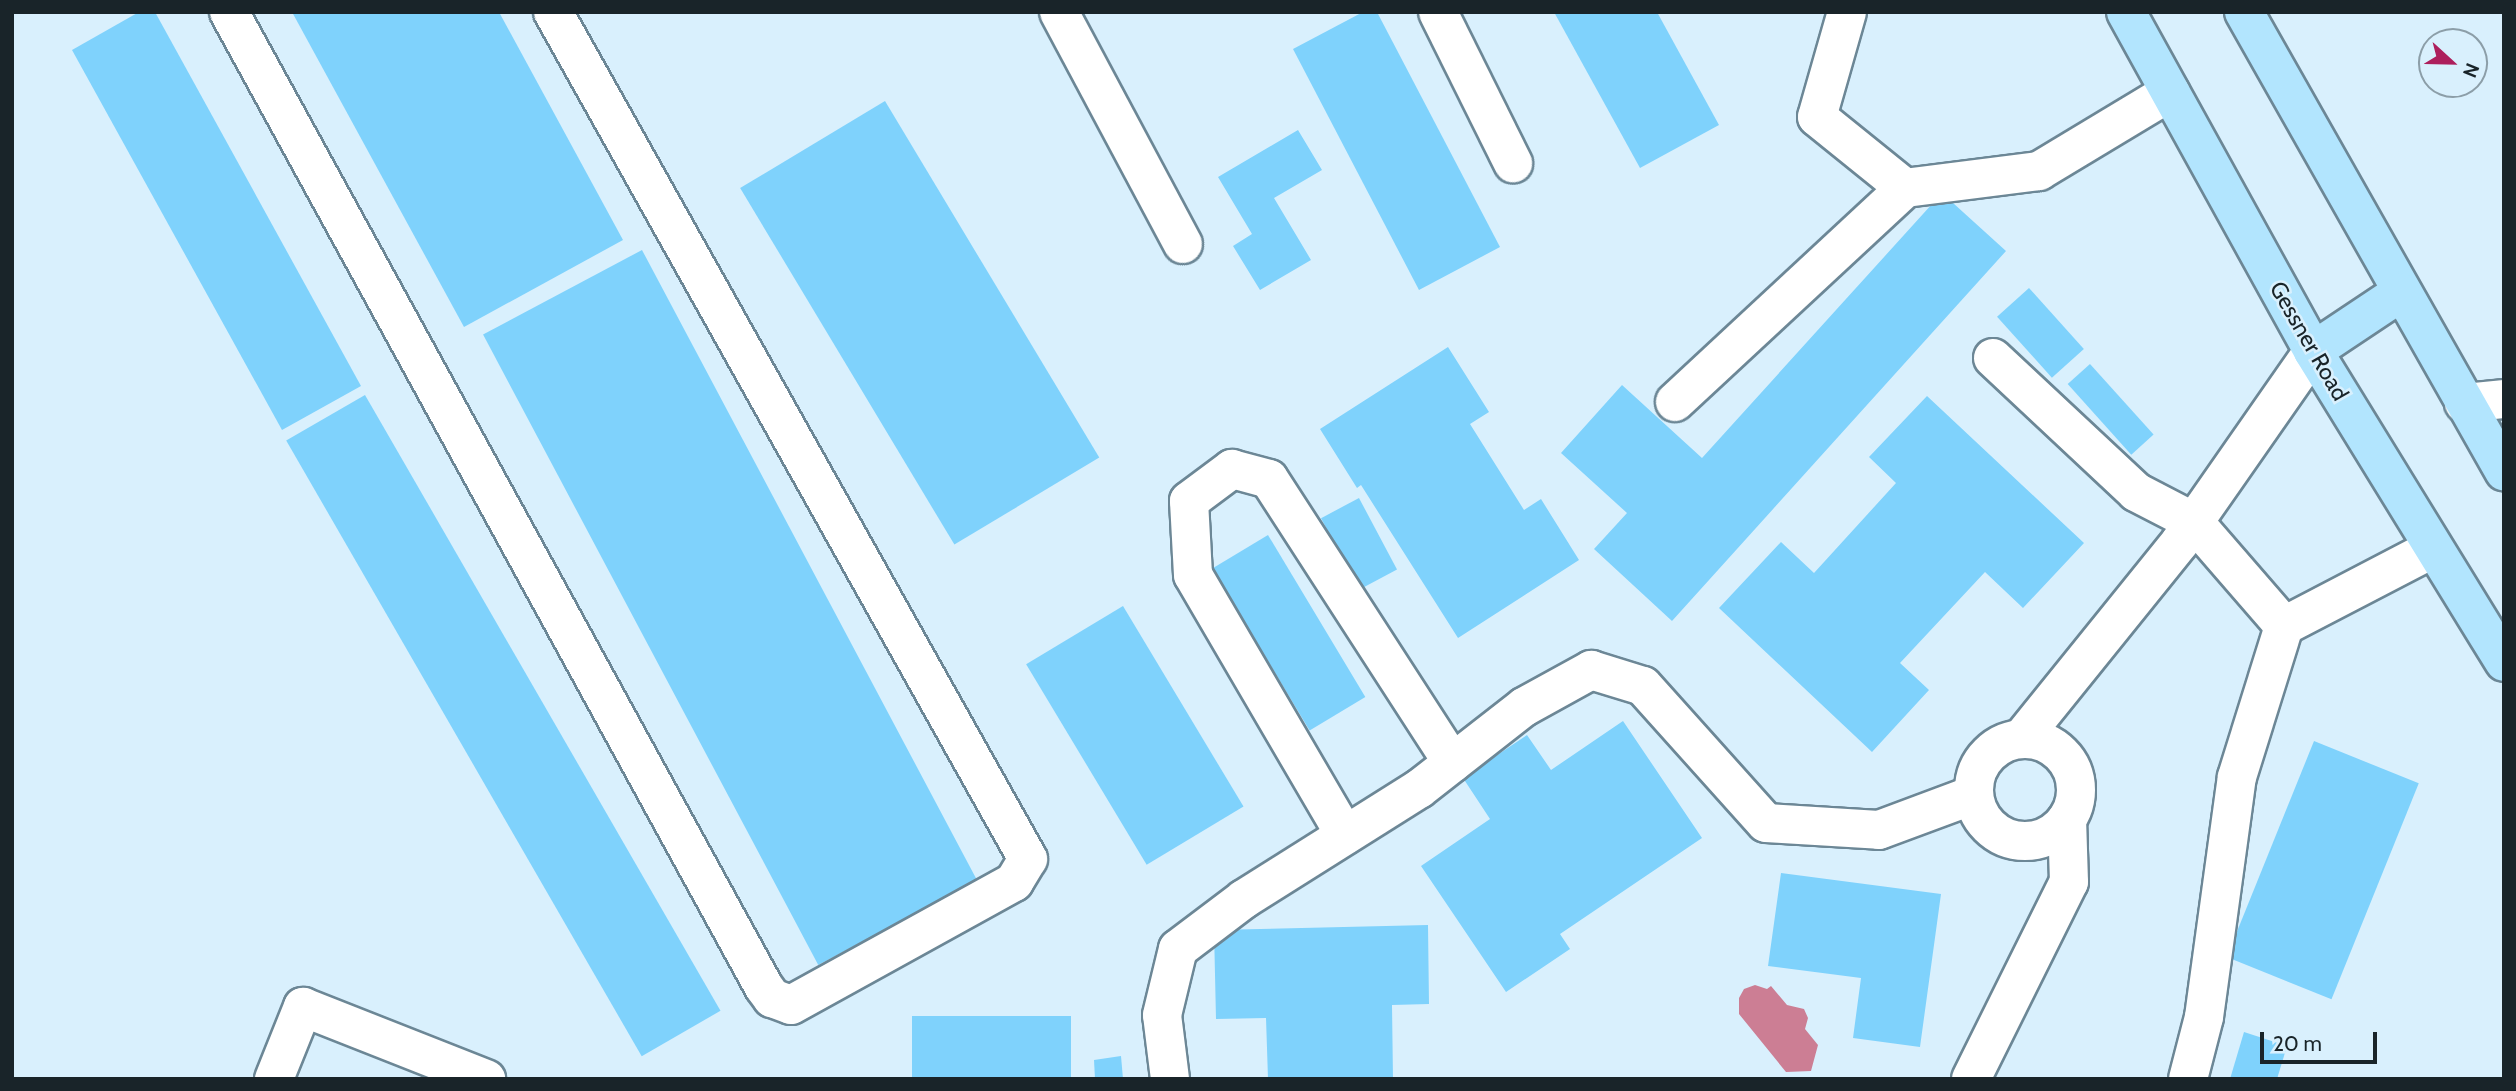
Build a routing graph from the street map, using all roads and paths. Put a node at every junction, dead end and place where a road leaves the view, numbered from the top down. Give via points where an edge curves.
1 (229, 12) edge
2 (553, 12) edge
3 (1059, 12) edge
4 (1438, 12) edge
5 (1847, 12) edge
6 (2126, 12) edge
7 (2244, 12) edge
8 (2170, 92) junction
9 (1513, 163) dead end
10 (1905, 188) junction
11 (1183, 244) dead end
12 (2400, 293) junction
13 (2313, 351) junction
14 (1993, 358) dead end
15 (2504, 400) edge
16 (1675, 402) dead end
17 (2464, 402) junction
18 (2504, 471) edge
19 (2194, 522) junction
20 (2432, 549) junction
21 (2284, 626) junction
22 (2504, 662) edge
23 (2022, 738) junction
24 (1452, 763) junction
25 (1973, 795) junction
26 (2067, 819) junction
27 (1345, 835) junction
28 (274, 1079) edge
29 (486, 1079) edge
30 (1170, 1079) edge
31 (1971, 1079) edge
32 (2188, 1079) edge

1 - 2 lane via 764,987 772,998 791,1004 1014,882 1028,859
3 - 11 lane
4 - 9 lane
5 - 10 lane via 1817,117
6 - 8 main road, Gessner Road
7 - 12 main road
8 - 10 lane via 2039,171
8 - 13 main road, Gessner Road
10 - 16 lane
12 - 13 main road
12 - 17 main road
13 - 19 lane
13 - 20 main road, Gessner Road
14 - 19 lane via 2136,492
15 - 17 lane
17 - 18 main road
19 - 21 lane
19 - 23 lane
20 - 21 lane
20 - 22 main road, Gessner Road
21 - 32 lane via 2237,777 2204,1017
23 - 25 lane via 1986,756 1976,774
23 - 26 lane via 2058,750 2070,765 2075,802
24 - 25 lane via 1524,707 1591,670 1643,685 1766,824 1879,830
24 - 27 lane
24 - 27 lane via 1269,479 1232,469 1189,501 1193,575
25 - 26 lane via 1985,824 2012,840 2043,839
26 - 31 lane via 2069,881
27 - 30 lane via 1178,949 1162,1015
28 - 29 lane via 303,1007

